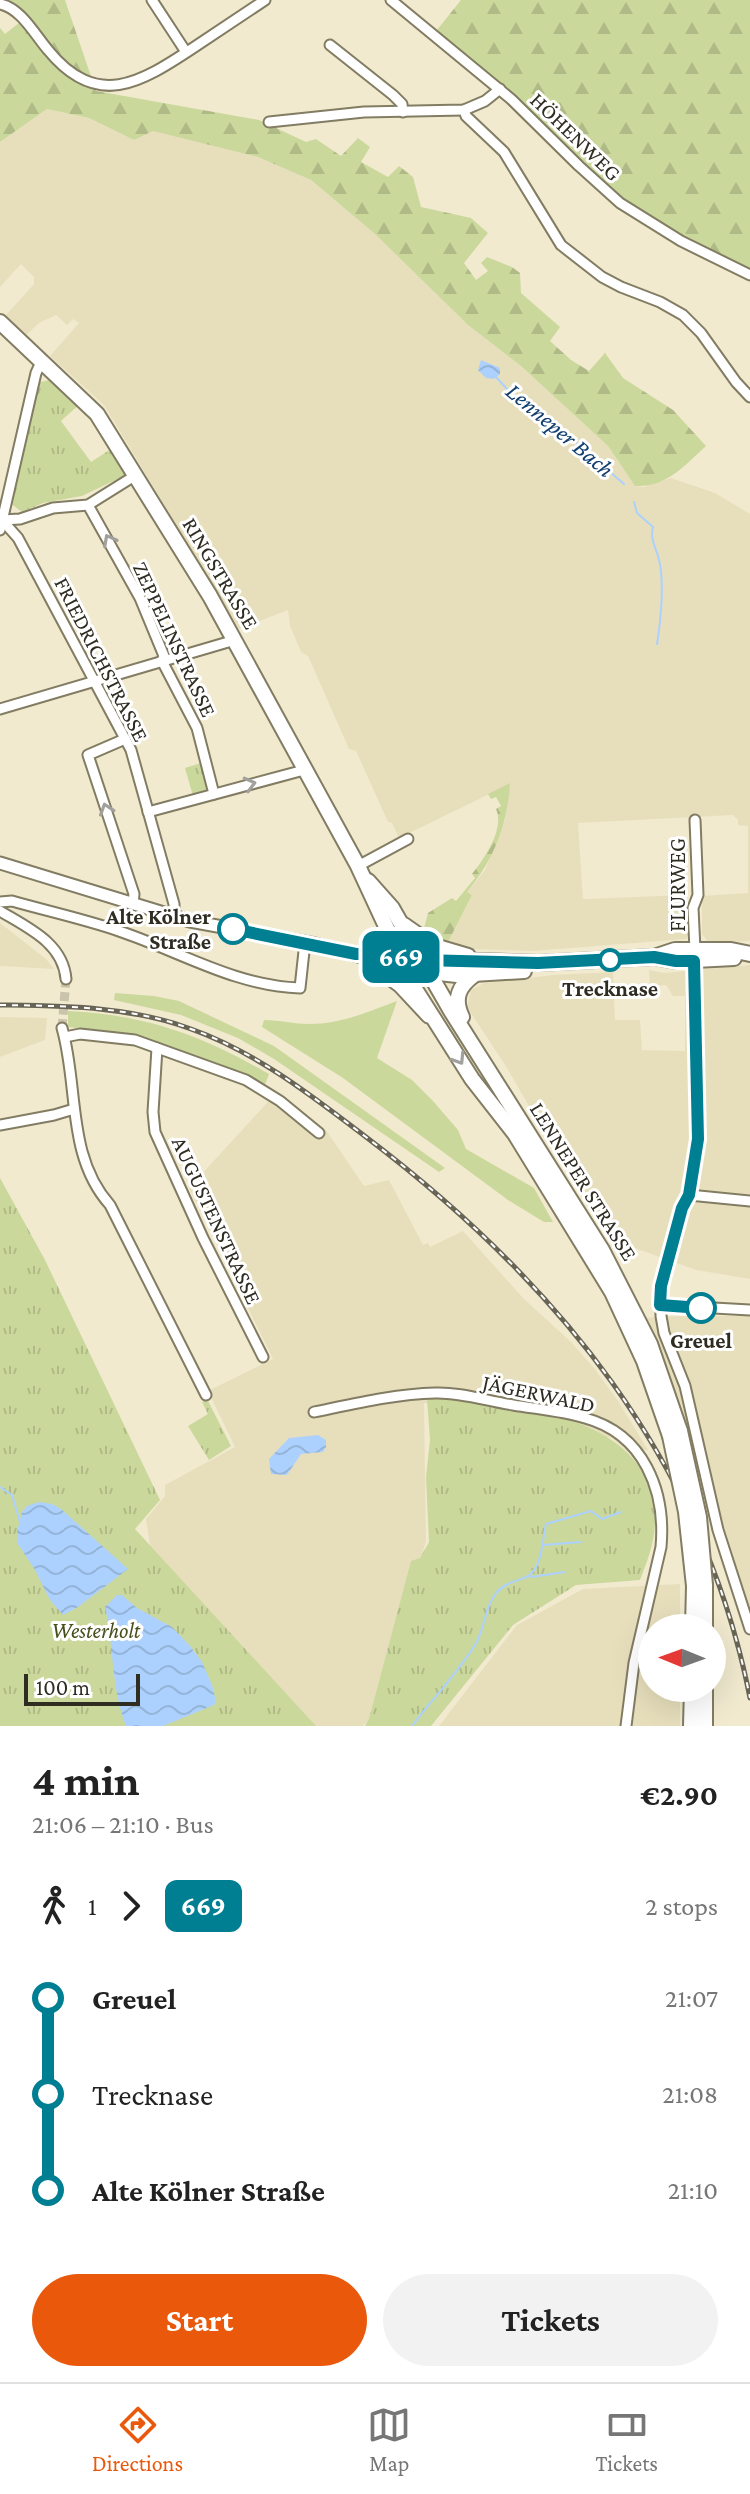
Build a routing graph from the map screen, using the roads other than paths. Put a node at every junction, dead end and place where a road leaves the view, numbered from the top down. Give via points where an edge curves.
1 (152, 0) edge
2 (265, 0) edge
3 (391, 0) edge
4 (0, 4) edge
5 (330, 45) dead end
6 (186, 52) junction
7 (500, 89) junction
8 (464, 110) junction
9 (403, 112) junction
10 (269, 122) dead end
11 (750, 275) edge
12 (0, 322) edge
13 (42, 360) junction
14 (750, 397) edge
15 (136, 475) junction
16 (3, 505) edge
17 (88, 505) junction
18 (1, 525) edge
19 (235, 640) junction
20 (162, 661) junction
21 (95, 682) junction
22 (0, 709) edge
23 (125, 739) junction
24 (304, 770) junction
25 (214, 794) junction
26 (148, 812) junction
27 (695, 820) dead end
28 (408, 839) dead end
29 (0, 863) edge
30 (360, 871) junction
31 (0, 902) edge
32 (133, 904) junction
33 (0, 911) edge
34 (174, 916) junction
35 (392, 922) junction
36 (305, 942) junction
37 (356, 954) junction
38 (750, 954) edge
39 (694, 955) junction
40 (402, 963) junction
41 (490, 963) junction
42 (538, 963) junction
43 (424, 966) junction
44 (474, 975) junction
45 (66, 979) tunnel mouth
46 (440, 1029) junction
47 (157, 1048) junction
48 (477, 1052) junction
49 (74, 1109) junction
50 (0, 1125) edge
51 (319, 1133) dead end
52 (689, 1195) junction
53 (750, 1201) edge
54 (598, 1255) junction
55 (660, 1305) junction
56 (750, 1310) edge
57 (263, 1357) dead end
58 (206, 1395) dead end
59 (314, 1412) dead end
60 (675, 1433) junction
61 (699, 1585) junction
62 (695, 1614) edge
63 (703, 1614) edge
64 (750, 1629) edge
65 (692, 1702) edge
66 (705, 1702) edge
67 (626, 1726) edge
68 (691, 1726) edge
69 (705, 1726) edge

1 - 6 street
2 - 6 street
3 - 7 street, HÖHENWEG
4 - 6 street via 14,9 69,71 96,85 141,80
5 - 9 street via 393,95
7 - 8 street
7 - 11 street, HÖHENWEG via 620,203
8 - 9 street
8 - 14 street via 504,152 561,245 602,277 683,315
9 - 10 street
12 - 13 main road, RINGSTRASSE
13 - 15 main road, RINGSTRASSE via 97,414
13 - 16 street
15 - 17 street
15 - 19 main road, RINGSTRASSE
16 - 18 street
17 - 18 street via 53,508
20 -> 17 street, ZEPPELINSTRASSE via 145,608
18 - 21 street, FRIEDRICHSTRASSE via 18,538
19 - 20 street
19 - 24 main road, RINGSTRASSE
20 - 21 street
20 - 25 street, ZEPPELINSTRASSE via 197,728
21 - 22 street
21 - 23 street, FRIEDRICHSTRASSE
23 - 26 street, FRIEDRICHSTRASSE
32 -> 23 street via 131,883 88,755
25 -> 24 street
24 - 30 main road, RINGSTRASSE
25 - 26 street
26 - 34 street, FRIEDRICHSTRASSE
27 - 39 street, FLURWEG
28 - 30 street
29 - 32 street
30 - 35 main road, RINGSTRASSE
31 - 36 street via 117,930 237,978 278,988 300,988
32 - 34 street
33 - 45 street via 50,945 64,963
34 - 36 street
35 - 37 street via 379,945
35 - 40 main road, RINGSTRASSE
35 - 41 main road via 434,946 481,956
35 - 43 main road, RINGSTRASSE
36 - 37 street
37 - 40 street via 388,966
37 - 46 street via 399,986
38 - 39 main road via 731,959
39 - 42 main road via 676,961 654,957
39 - 52 street via 698,1139
40 - 43 main road
40 - 46 main road, LENNEPER STRASSE
41 - 42 main road
41 - 43 main road
42 - 44 main road via 524,971
43 - 44 main road
43 - 48 main road, LENNEPER STRASSE
44 - 48 main road via 461,986 457,1002 477,1040
46 -> 54 main road, LENNEPER STRASSE via 583,1242
47 - 49 street via 64,1032
47 - 51 street via 256,1085
47 - 57 street, AUGUSTENSTRASSE via 155,1132
48 - 54 main road, LENNEPER STRASSE
49 - 50 street
49 - 58 street via 85,1166
52 - 53 street
52 - 55 street via 667,1261
54 - 60 main road, LENNEPER STRASSE
54 - 60 main road, LENNEPER STRASSE via 612,1267 650,1344
55 - 56 street
55 - 64 street via 726,1558
59 - 67 street, JÄGERWALD via 429,1393 457,1395 585,1417 617,1433 638,1453 660,1497 662,1530
60 - 61 main road, LENNEPER STRASSE, bridge via 699,1517
61 - 62 main road, LENNEPER STRASSE
61 - 63 main road, LENNEPER STRASSE
65 - 68 main road
66 - 69 main road

